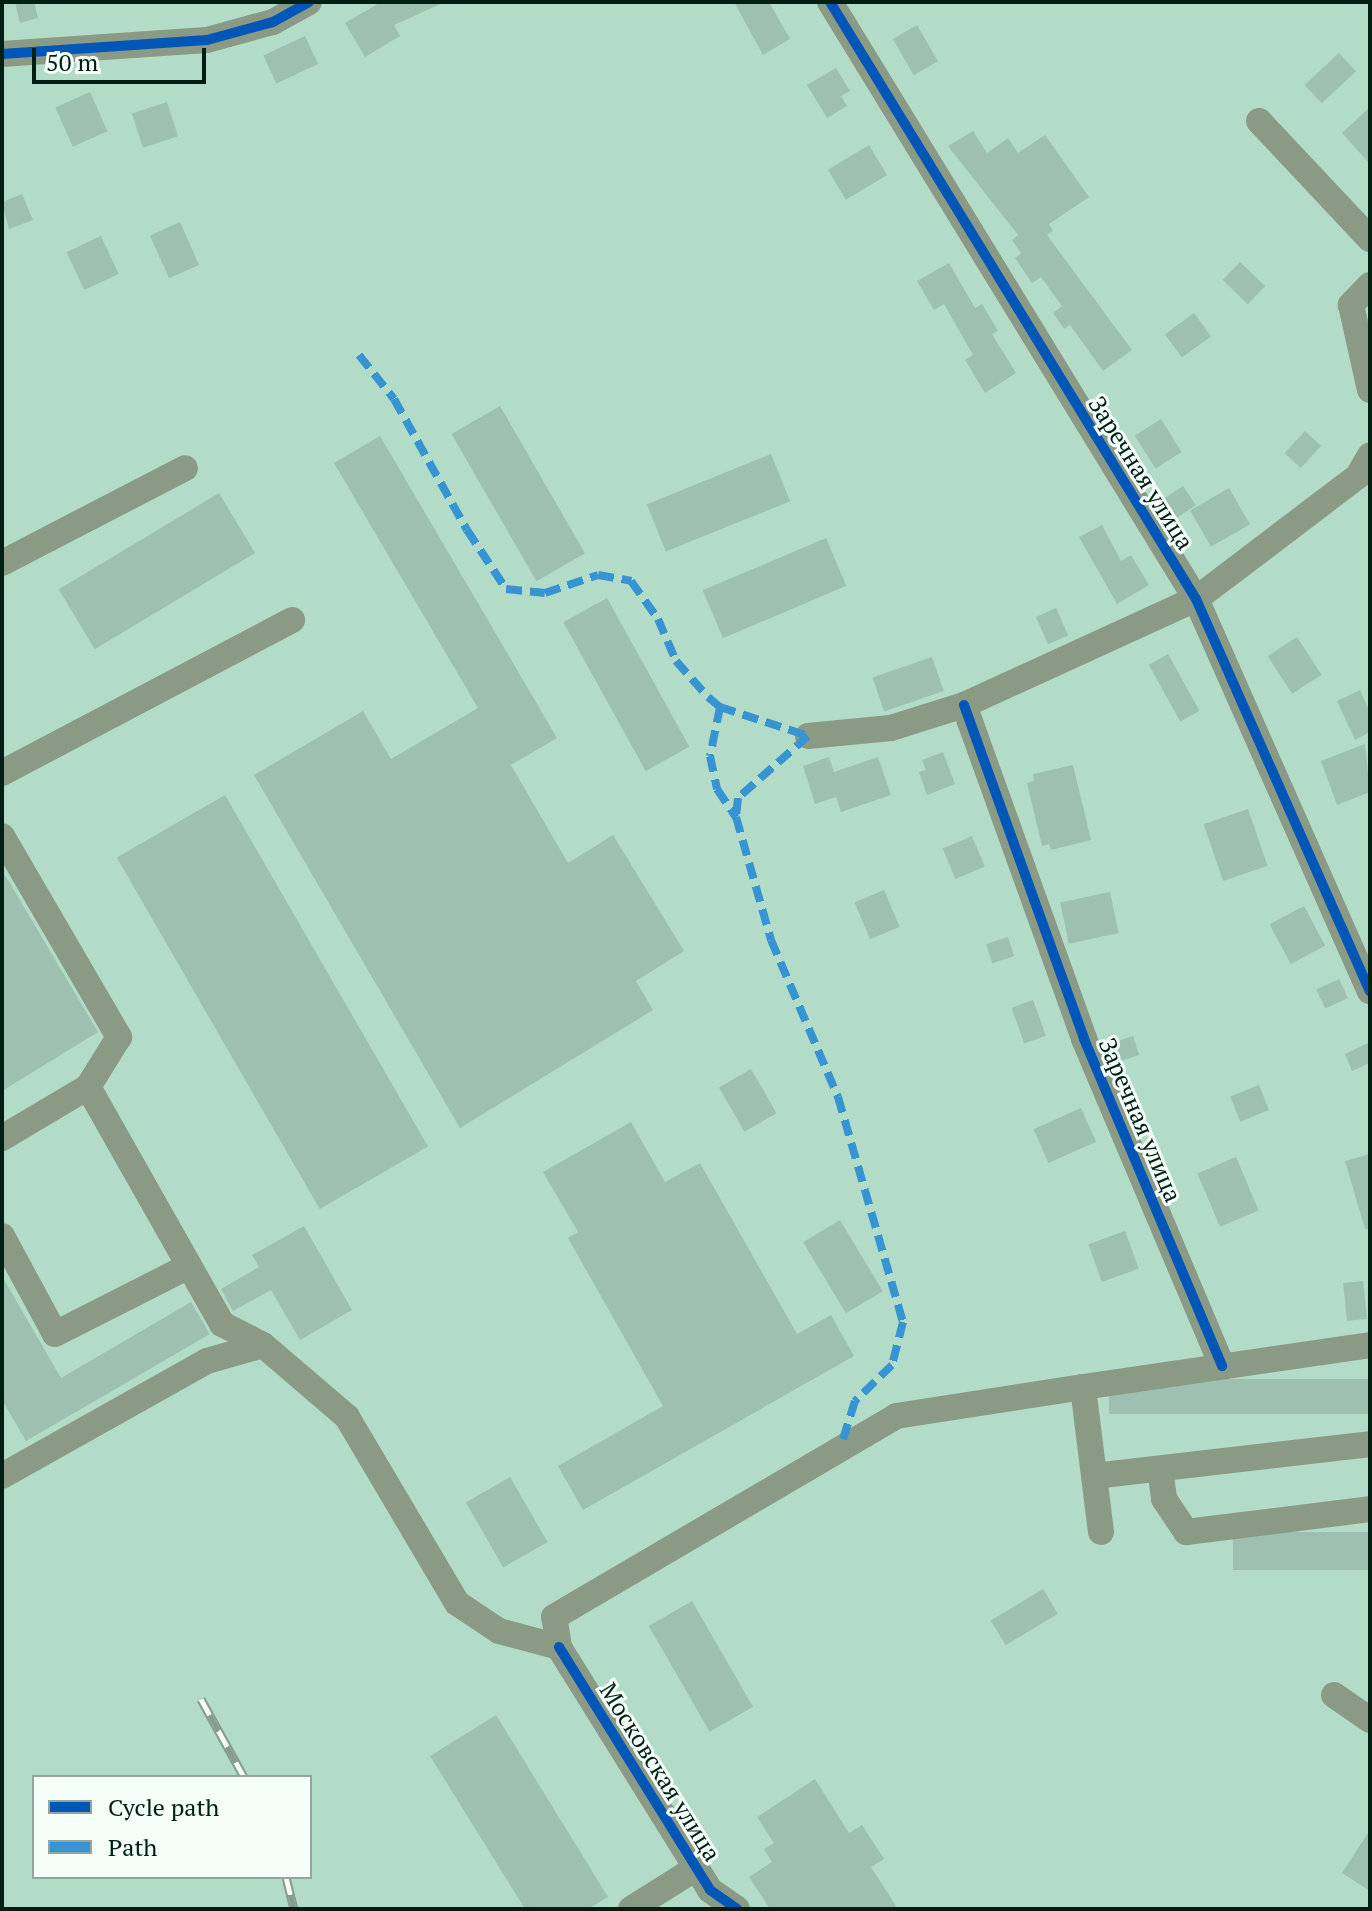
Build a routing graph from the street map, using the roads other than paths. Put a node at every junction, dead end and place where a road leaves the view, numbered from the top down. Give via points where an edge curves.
1 (309, 2) edge
2 (830, 2) edge
3 (2, 54) edge
4 (1259, 121) dead end
5 (1370, 239) edge
6 (1370, 285) edge
7 (1370, 390) edge
8 (1370, 455) edge
9 (185, 468) dead end
10 (2, 563) edge
11 (1196, 599) junction
12 (292, 620) dead end
13 (964, 705) junction
14 (808, 736) dead end
15 (2, 773) edge
16 (2, 836) edge
17 (1370, 991) edge
18 (88, 1087) junction
19 (2, 1138) edge
20 (2, 1236) edge
21 (189, 1266) junction
22 (263, 1345) junction
23 (1370, 1345) edge
24 (1222, 1366) junction
25 (1083, 1387) junction
26 (1370, 1444) edge
27 (1160, 1469) junction
28 (2, 1476) edge
29 (1094, 1476) junction
30 (1370, 1509) edge
31 (1101, 1532) dead end
32 (559, 1647) junction
33 (1334, 1695) dead end
34 (1370, 1720) edge
35 (696, 1868) junction
36 (631, 1909) edge
37 (737, 1909) edge

1 - 3 street via 273,22 207,40
2 - 11 street, Заречная улица via 941,192
4 - 5 street
6 - 7 street via 1351,305
8 - 11 street via 1358,476
9 - 10 street
11 - 13 street
11 - 17 street, Заречная улица
12 - 15 street
13 - 14 street via 891,728
13 - 24 street, Заречная улица via 1084,1039
16 - 18 street via 119,1037
18 - 19 street
18 - 21 street
20 - 21 street via 55,1334
21 - 22 street via 222,1324
22 - 28 street via 207,1361
22 - 32 street via 347,1417 457,1603 499,1631
23 - 24 street
24 - 25 street
25 - 29 street
25 - 32 street via 896,1416 554,1617
26 - 27 street
27 - 29 street
27 - 30 street via 1164,1499 1186,1532
29 - 31 street
32 - 35 street, Московская улица
33 - 34 street
35 - 36 street
35 - 37 street, Московская улица via 710,1890

